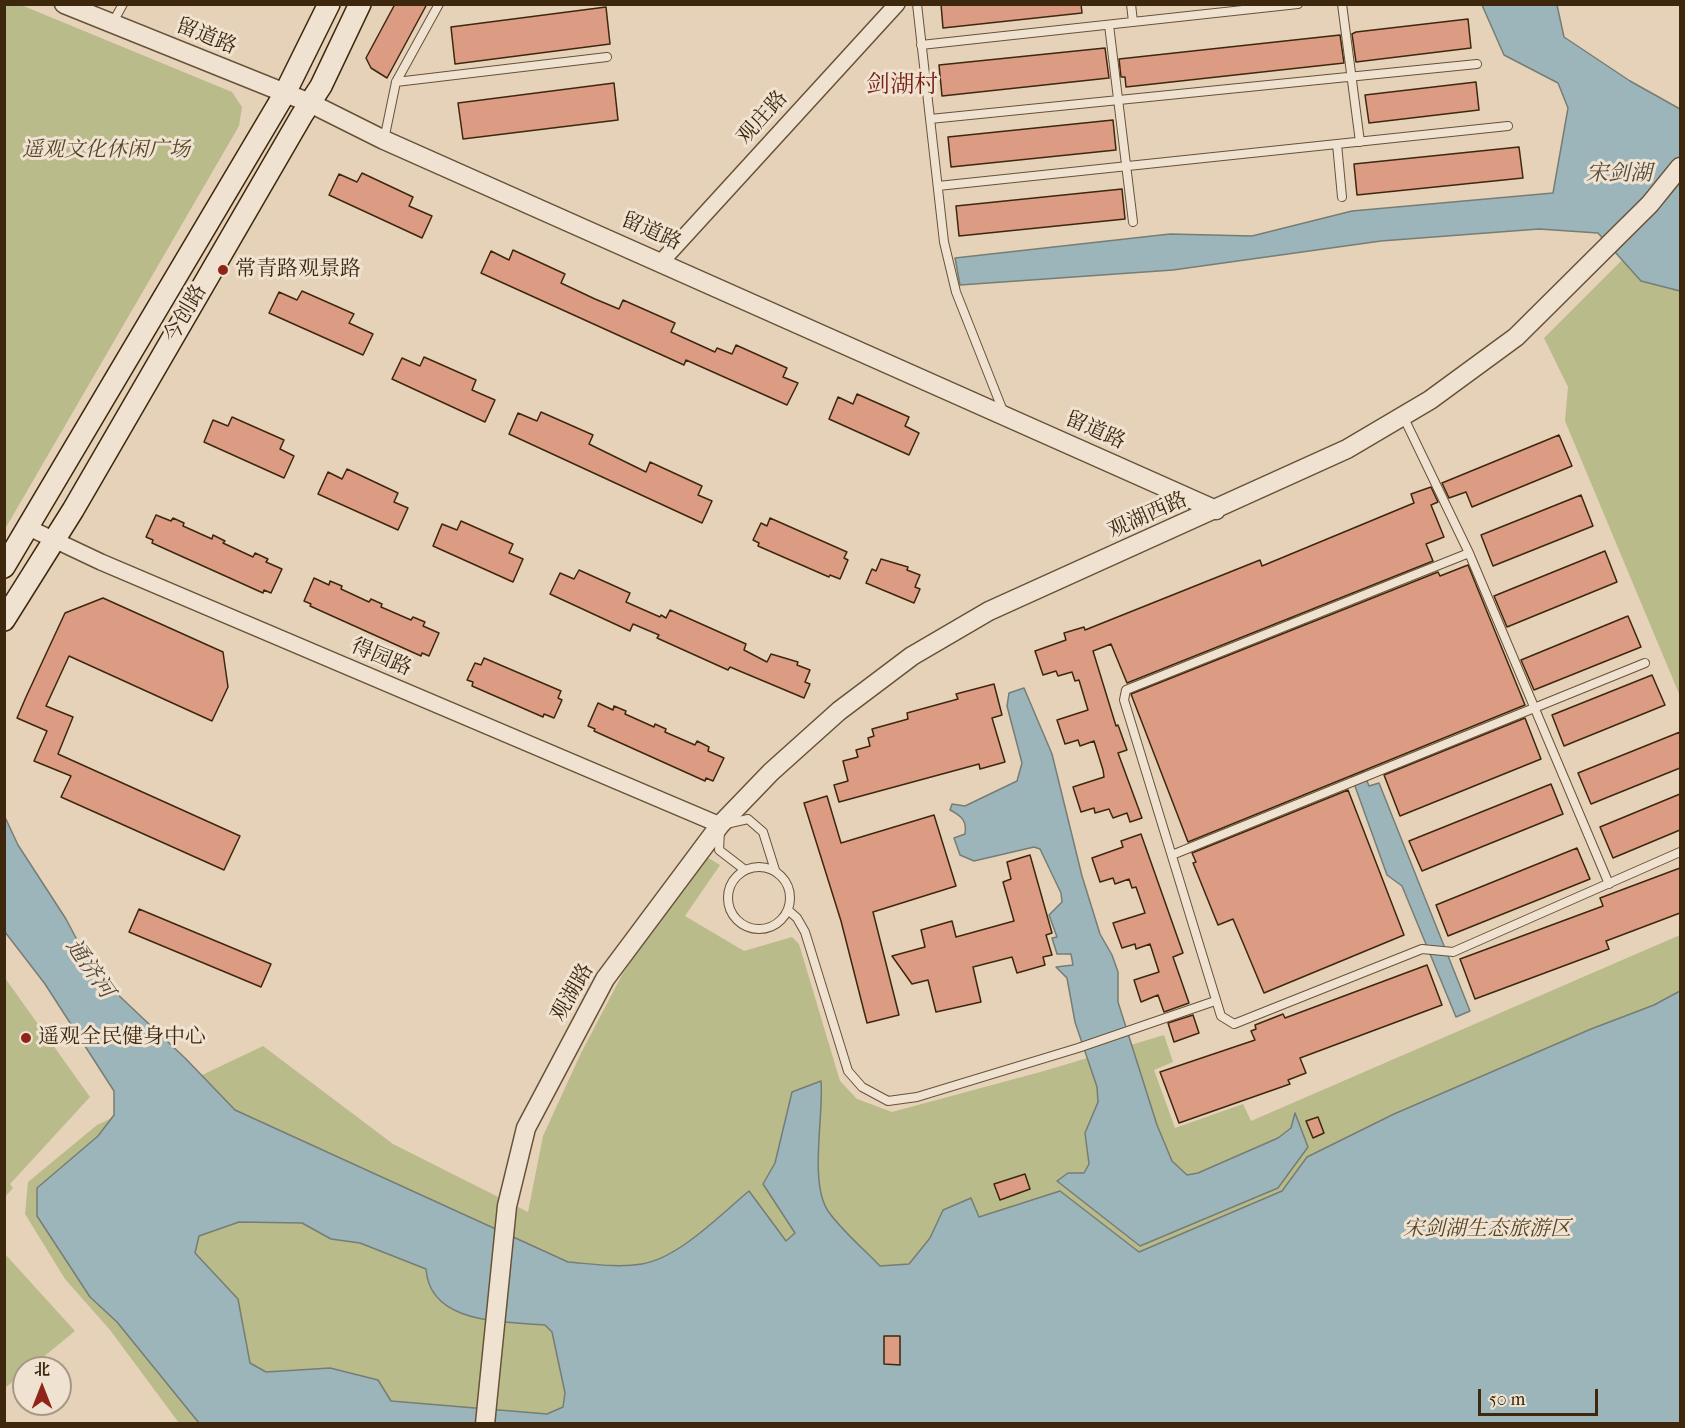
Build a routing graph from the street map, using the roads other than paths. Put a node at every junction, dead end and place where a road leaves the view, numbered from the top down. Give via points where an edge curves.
1 (64, 4) edge
2 (123, 4) edge
3 (329, 4) edge
4 (360, 4) edge
5 (439, 4) edge
6 (897, 4) edge
7 (917, 4) edge
8 (1131, 4) edge
9 (1298, 4) edge
10 (1341, 4) edge
11 (1133, 22) junction
12 (112, 23) junction
13 (1109, 25) junction
14 (921, 45) junction
15 (607, 57) dead end
16 (1477, 64) dead end
17 (1351, 77) junction
18 (396, 82) junction
19 (285, 93) junction
20 (1118, 100) junction
21 (310, 103) junction
22 (930, 119) junction
23 (1508, 126) dead end
24 (384, 140) junction
25 (1360, 141) junction
26 (1336, 144) junction
27 (1126, 166) junction
28 (1680, 167) edge
29 (938, 186) junction
30 (1342, 197) dead end
31 (1133, 222) dead end
32 (662, 261) junction
33 (1004, 415) junction
34 (1402, 416) junction
35 (1216, 510) junction
36 (27, 527) junction
37 (54, 540) junction
38 (1469, 553) junction
39 (4, 567) edge
40 (4, 620) edge
41 (1646, 663) dead end
42 (1535, 708) junction
43 (720, 825) junction
44 (1680, 852) edge
45 (1172, 855) junction
46 (745, 870) junction
47 (775, 870) junction
48 (1609, 884) junction
49 (788, 910) junction
50 (1215, 1001) junction
51 (485, 1424) edge

1 - 12 street, 留道路
2 - 12 lane
3 - 19 main road, 今创路
4 - 21 main road, 今创路
5 - 18 lane
6 - 32 street, 观庄路
7 - 14 lane
8 - 11 lane
9 - 11 lane
10 - 17 lane
11 - 13 lane
12 - 19 street, 留道路
13 - 14 lane
13 - 20 lane
14 - 22 lane
15 - 18 lane
16 - 17 lane
17 - 20 lane
17 - 25 lane
18 - 24 lane
19 - 21 street, 留道路
19 - 36 main road, 今创路
20 - 22 lane
20 - 27 lane
21 - 24 street, 留道路
21 - 37 main road, 今创路
22 - 29 lane
23 - 25 lane
24 - 32 street, 留道路
25 - 26 lane
26 - 27 lane
26 - 30 lane
27 - 29 lane
27 - 31 lane
28 - 34 street, 观湖西路 via 1650,204 1516,337
29 - 33 lane via 944,242 956,292
32 - 33 street, 留道路
33 - 35 street, 留道路
34 - 35 street, 观湖西路 via 1347,449
34 - 38 lane
35 - 43 street, 观湖西路 via 989,611 912,656 839,711
36 - 37 street, 得园路
36 - 39 main road, 今创路
37 - 40 main road, 今创路
37 - 43 street, 得园路
38 - 42 lane
38 - 45 lane via 1126,690 1124,700
41 - 42 lane
42 - 45 lane
42 - 48 lane
43 - 46 lane via 719,850
43 - 47 lane via 748,819 763,832
43 - 51 street, 观湖路 via 605,979 526,1128 507,1206
44 - 48 lane
45 - 50 lane
46 - 47 lane
46 - 49 lane via 730,884 728,894 738,922 758,930 768,928 778,924
47 - 49 lane via 789,886
48 - 50 lane via 1453,952 1422,949 1234,1024 1221,1016
49 - 50 lane via 805,932 848,1071 862,1088 888,1101 917,1097 1078,1048

